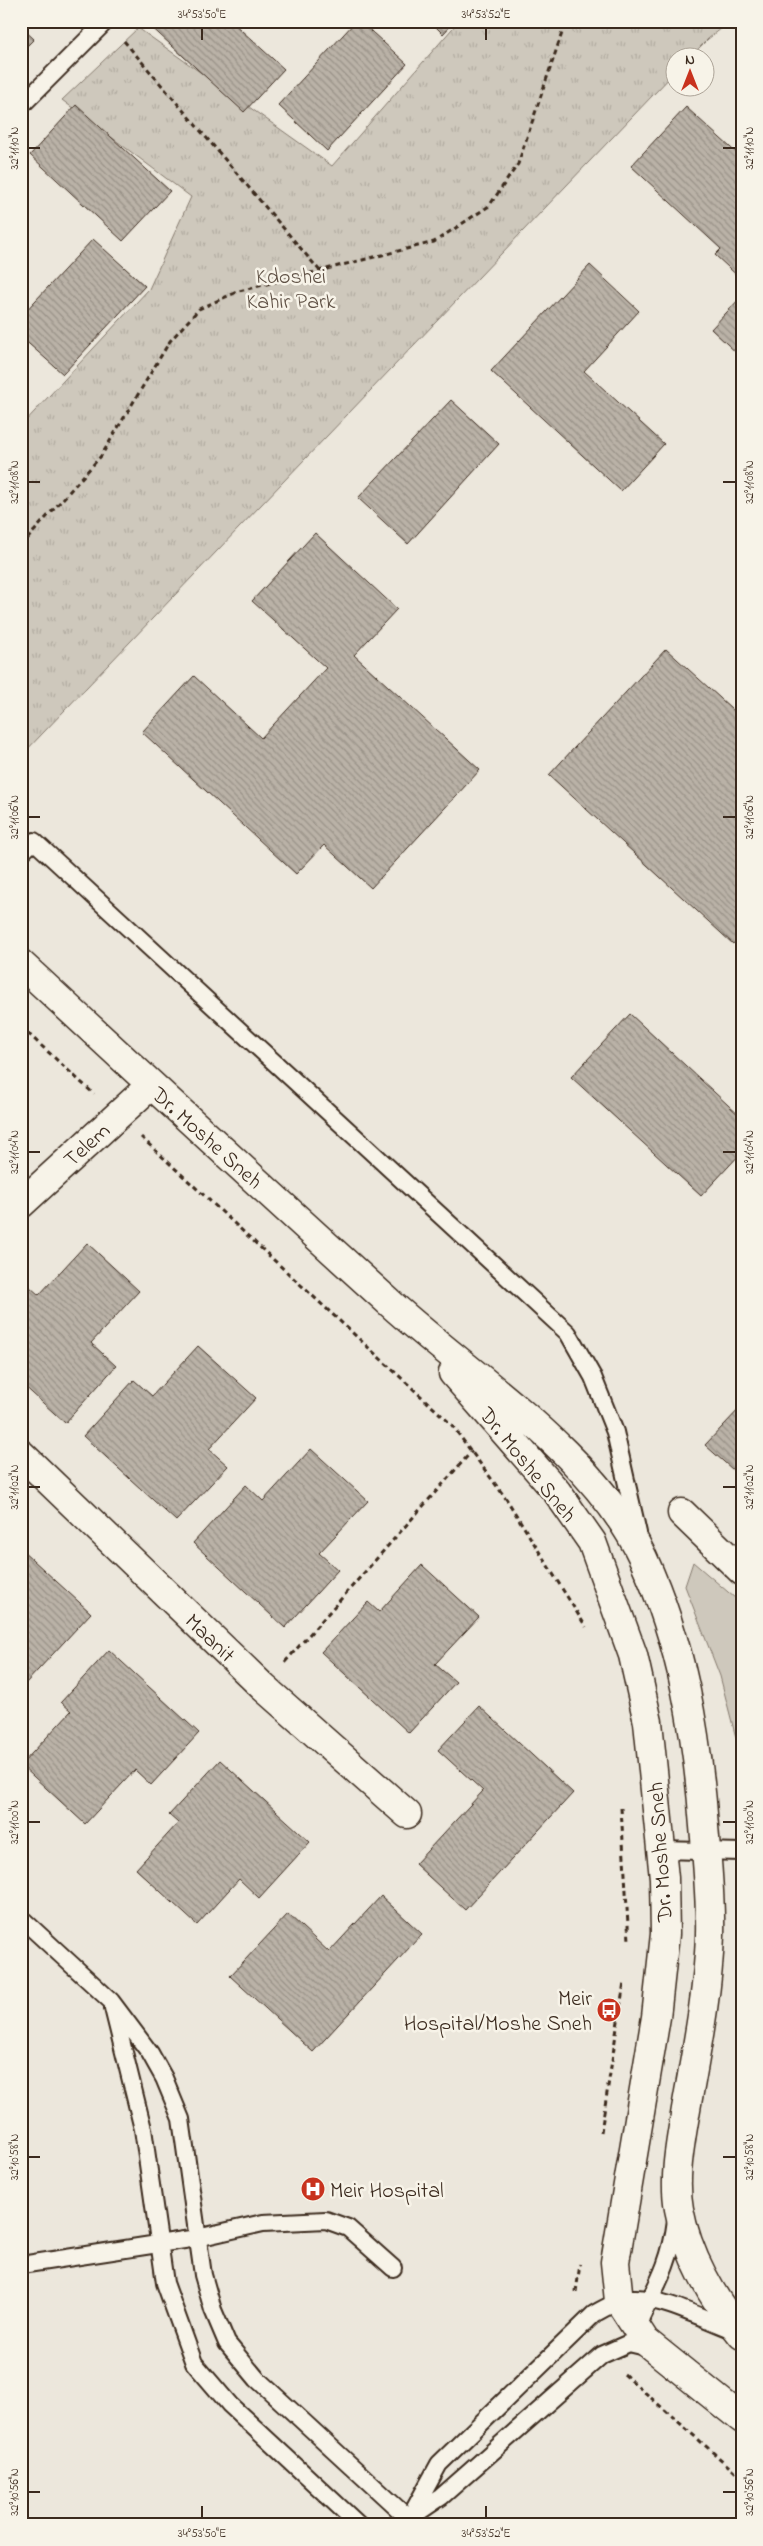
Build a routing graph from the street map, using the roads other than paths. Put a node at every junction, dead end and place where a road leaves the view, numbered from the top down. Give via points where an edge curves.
1 (106, 21) edge
2 (21, 106) edge
3 (21, 853) edge
4 (21, 964) edge
5 (151, 1085) junction
6 (21, 1204) edge
7 (396, 1308) junction
8 (21, 1454) edge
9 (682, 1513) dead end
10 (643, 1558) junction
11 (742, 1571) edge
12 (407, 1814) dead end
13 (661, 1850) junction
14 (706, 1851) junction
15 (742, 1852) edge
16 (21, 1918) edge
17 (111, 2001) junction
18 (678, 2207) junction
19 (197, 2238) junction
20 (159, 2243) junction
21 (21, 2265) edge
22 (393, 2268) dead end
23 (651, 2300) junction
24 (619, 2301) junction
25 (740, 2334) edge
26 (632, 2335) junction
27 (742, 2419) edge
28 (407, 2522) edge
29 (359, 2525) edge

1 - 2 lane
3 - 10 lane via 34,841 568,1333 593,1377 615,1432
4 - 5 street, Dr. Moshe Sneh
5 - 6 street, Telem
5 - 7 street, Dr. Moshe Sneh
7 - 10 street, Dr. Moshe Sneh via 543,1432 589,1479 617,1514
7 - 13 street, Dr. Moshe Sneh via 557,1492 592,1542 633,1655 648,1722
8 - 12 street, Maanit via 263,1686
9 - 11 street
10 - 14 street, Dr. Moshe Sneh via 678,1651 692,1714
13 - 14 lane
13 - 24 street, Dr. Moshe Sneh via 665,1934 656,2017 615,2262
14 - 15 lane
14 - 18 street, Dr. Moshe Sneh via 710,1936 681,2141
16 - 17 lane
17 - 19 lane via 150,2053 180,2119
17 - 20 lane via 143,2129
18 - 23 lane via 673,2245
18 - 25 street, Dr. Moshe Sneh via 689,2245 707,2283
19 - 20 lane
19 - 22 lane via 263,2223 326,2220 348,2228
19 - 28 lane via 202,2275 227,2343 257,2379
20 - 21 lane
20 - 29 lane via 165,2283 194,2364 230,2405
23 - 24 lane via 634,2298
23 - 25 lane
23 - 26 lane
24 - 26 street, Dr. Moshe Sneh
24 - 28 lane via 594,2314 439,2464
26 - 27 street, Dr. Moshe Sneh via 645,2341
26 - 28 lane via 602,2355 442,2497

